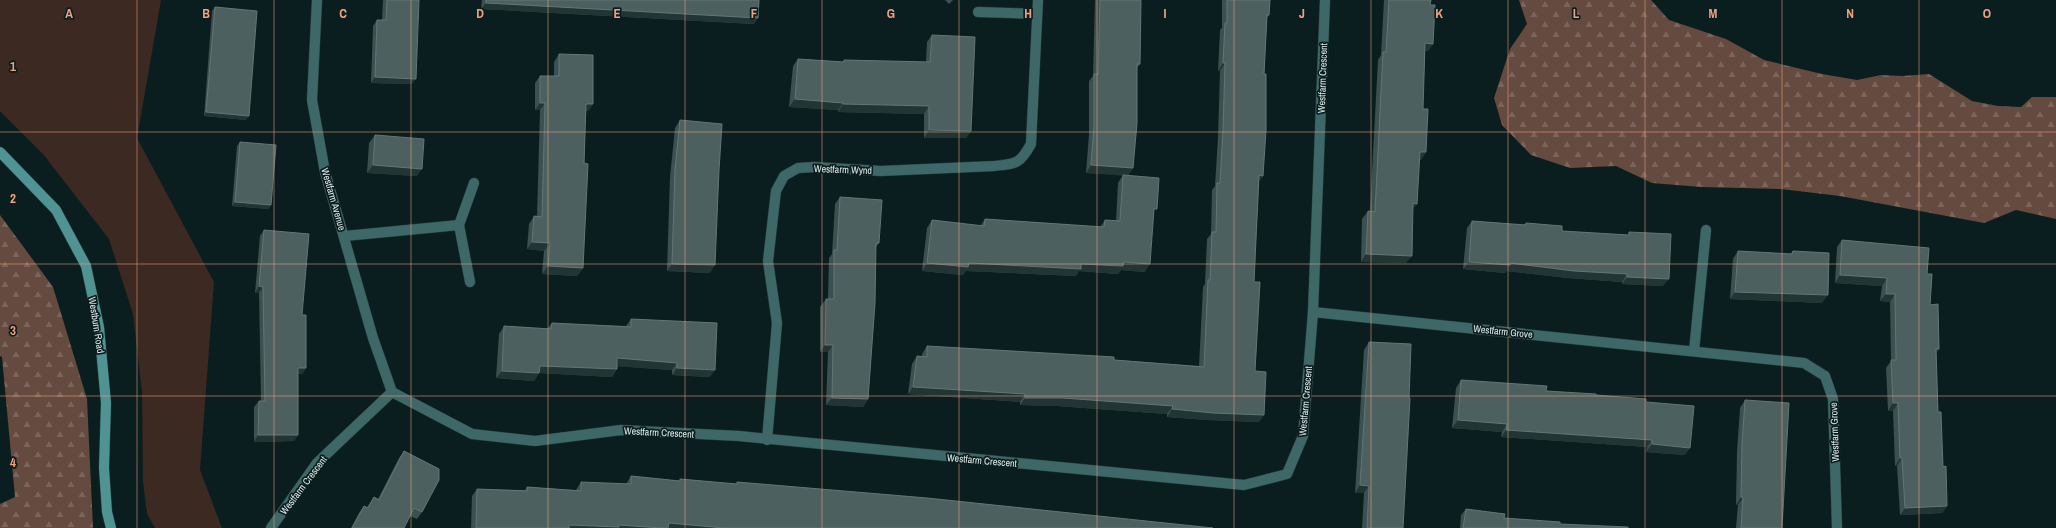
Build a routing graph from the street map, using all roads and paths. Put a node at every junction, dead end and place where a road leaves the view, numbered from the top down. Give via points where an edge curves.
1 (317, 0) edge
2 (1038, 0) edge
3 (1325, 0) edge
4 (978, 12) dead end
5 (1037, 14) junction
6 (0, 152) edge
7 (474, 183) dead end
8 (459, 225) junction
9 (1706, 230) dead end
10 (345, 236) junction
11 (470, 282) dead end
12 (1313, 312) junction
13 (1694, 351) junction
14 (392, 392) junction
15 (767, 440) junction
16 (111, 528) edge
17 (271, 528) edge
18 (1836, 528) edge

1 - 10 street, Westfarm Avenue via 312,100 325,172
2 - 5 street, Westfarm Wynd
3 - 12 street, Westfarm Crescent
4 - 5 street
5 - 15 street, Westfarm Wynd via 1031,144 1024,158 1011,164 994,166 881,170 798,168 784,176 776,191 768,261 776,323
6 - 16 street, Westburn Road via 56,210 86,266 99,327 106,403 107,512
7 - 8 street
8 - 10 street
8 - 11 street
9 - 13 street
10 - 14 street, Westfarm Avenue via 373,338
12 - 13 street, Westfarm Grove
12 - 15 street, Westfarm Crescent via 1303,436 1288,474 1244,485
13 - 18 street, Westfarm Grove via 1804,363 1825,376 1833,399
14 - 15 street, Westfarm Crescent via 472,434 534,441 621,430
14 - 17 street, Westfarm Crescent via 317,463

